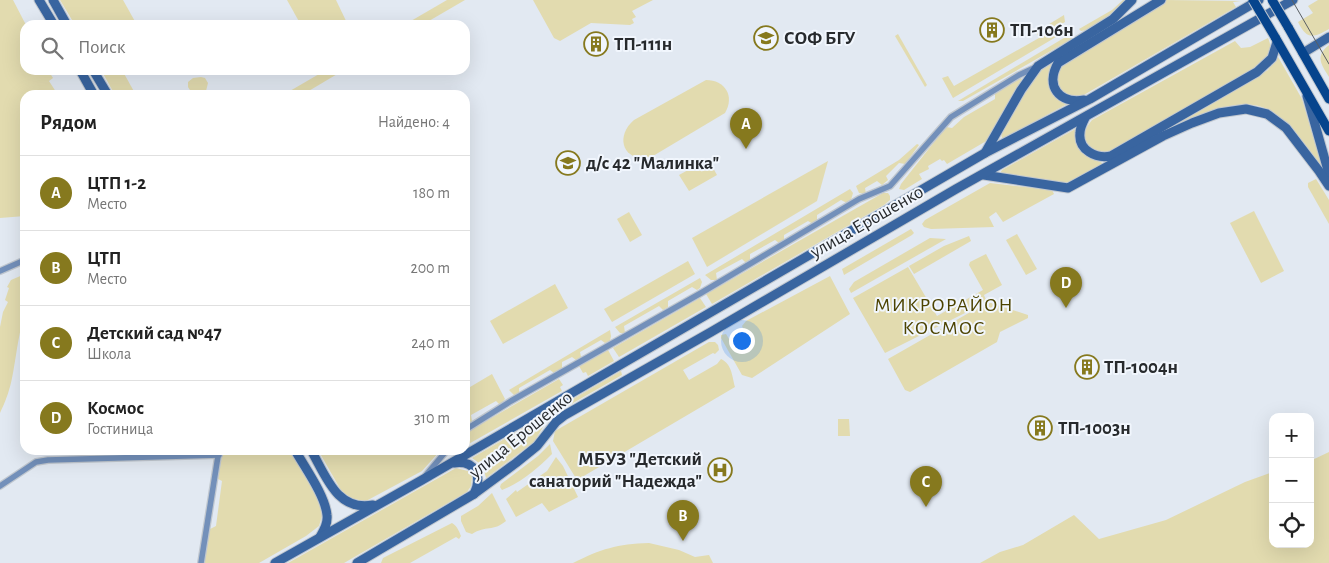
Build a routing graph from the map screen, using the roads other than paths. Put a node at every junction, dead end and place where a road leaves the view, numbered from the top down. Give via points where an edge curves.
1 (39, 0) edge
2 (53, 0) edge
3 (1132, 0) edge
4 (1161, 0) edge
5 (1253, 0) edge
6 (1259, 0) edge
7 (1272, 0) edge
8 (1293, 0) edge
9 (51, 20) edge
10 (64, 20) edge
11 (1329, 37) edge
12 (1276, 40) junction
13 (1303, 53) junction
14 (1038, 66) junction
15 (83, 75) edge
16 (96, 75) edge
17 (1304, 88) junction
18 (91, 90) edge
19 (105, 90) edge
20 (1090, 99) junction
21 (1329, 99) edge
22 (1085, 118) junction
23 (1329, 131) edge
24 (985, 153) junction
25 (976, 159) junction
26 (1329, 174) edge
27 (984, 175) junction
28 (1329, 186) edge
29 (20, 262) edge
30 (0, 271) edge
31 (470, 427) edge
32 (470, 452) edge
33 (170, 455) edge
34 (219, 455) edge
35 (298, 455) edge
36 (314, 455) edge
37 (443, 455) edge
38 (466, 455) edge
39 (450, 464) junction
40 (422, 480) junction
41 (0, 486) edge
42 (474, 494) junction
43 (378, 504) junction
44 (320, 537) junction
45 (201, 563) edge
46 (275, 563) edge
47 (357, 563) edge

1 - 9 main road
2 - 10 main road
3 - 14 main road via 1113,19
4 - 20 main road via 1058,63 1052,80 1058,94 1072,100
5 - 12 main road, bridge
6 - 20 main road, улица Ерошенко
7 - 13 main road, bridge
8 - 22 main road, улица Ерошенко
11 - 13 main road
12 - 17 main road
12 - 22 main road via 1272,58 1257,72 1111,156 1093,154 1080,143
13 - 21 main road
14 - 24 main road
14 - 31 street, улица Ерошенко via 951,117 890,186 859,199
15 - 18 main road
16 - 19 main road
17 - 23 main road
17 - 26 main road
20 - 24 main road, улица Ерошенко
22 - 27 main road, улица Ерошенко
24 - 25 main road, улица Ерошенко
25 - 27 main road
25 - 32 main road, улица Ерошенко
27 - 28 main road via 1068,188 1192,123 1219,113 1246,109 1266,114 1286,128
27 - 42 main road, улица Ерошенко via 565,415 537,446
29 - 30 street
33 - 41 street via 36,462
34 - 45 street
35 - 44 main road via 325,504 328,516
36 - 43 main road via 342,500 367,506
37 - 40 street, улица Ерошенко
38 - 39 main road, улица Ерошенко
39 - 40 main road, улица Ерошенко
39 - 42 main road, улица Ерошенко via 460,462 475,469 478,481
40 - 43 main road, улица Ерошенко
42 - 47 main road, улица Ерошенко
43 - 44 main road, улица Ерошенко
44 - 46 main road, улица Ерошенко

